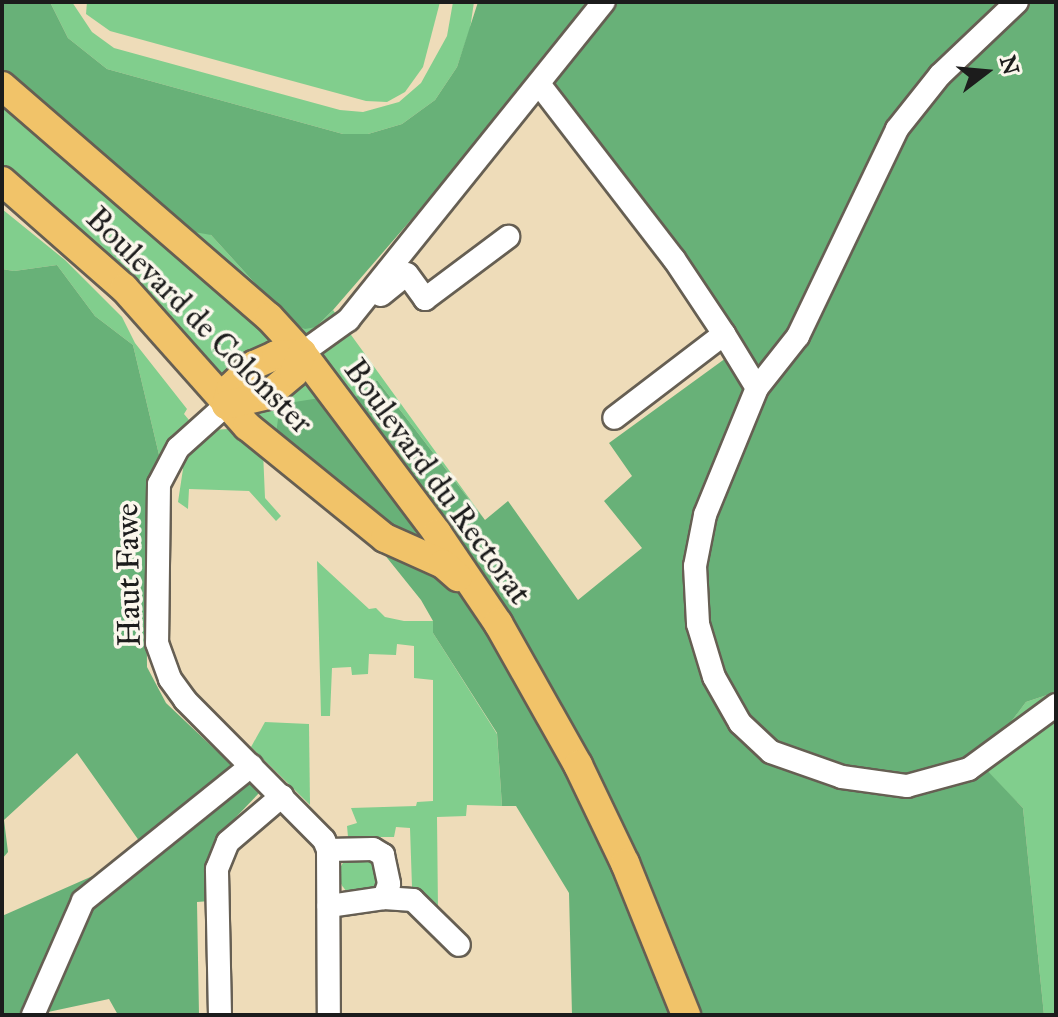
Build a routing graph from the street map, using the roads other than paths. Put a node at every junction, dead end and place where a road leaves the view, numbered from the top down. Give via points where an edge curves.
1 (604, 2) edge
2 (1017, 2) edge
3 (545, 77) junction
4 (2, 86) edge
5 (2, 181) edge
6 (508, 237) dead end
7 (348, 320) junction
8 (724, 334) junction
9 (302, 353) junction
10 (757, 388) junction
11 (226, 405) junction
12 (614, 418) dead end
13 (498, 623) junction
14 (1056, 705) edge
15 (251, 766) junction
16 (282, 796) junction
17 (328, 850) junction
18 (384, 898) junction
19 (329, 906) junction
20 (459, 945) dead end
21 (33, 1015) edge
22 (220, 1015) edge
23 (329, 1015) edge
24 (686, 1015) edge

1 - 3 street
2 - 10 street via 940,75 897,129 798,336
3 - 7 street
3 - 8 street
4 - 9 main road, Boulevard du Rectorat via 229,279
5 - 11 main road, Boulevard de Colonster via 124,288
6 - 7 street via 425,299 407,274
7 - 9 street
8 - 10 street
8 - 12 street
9 - 11 main road via 294,373 268,395
9 - 13 main road, Boulevard du Rectorat
10 - 14 street via 705,515 695,566 698,624 714,677 740,723 771,752 842,777 907,786 969,769
11 - 13 main road, Boulevard de Colonster via 385,538 452,571
11 - 15 street, Haut Fawe via 178,448 159,484 157,643 177,690
13 - 24 main road, Boulevard du Rectorat via 608,826
15 - 16 street, Haut Fawe
15 - 21 street via 83,901
16 - 17 street, Haut Fawe via 318,832
16 - 22 street via 228,842 217,869
17 - 18 street via 373,849 383,855 389,884
17 - 19 street
18 - 19 street
18 - 20 street via 413,900
19 - 23 street

